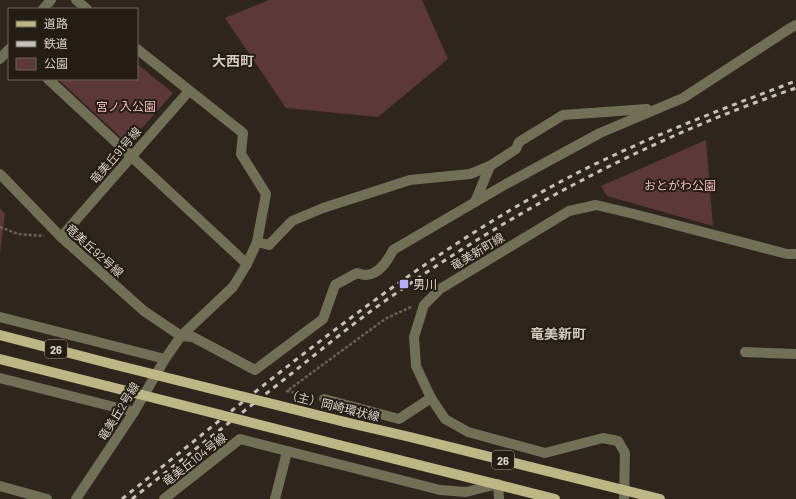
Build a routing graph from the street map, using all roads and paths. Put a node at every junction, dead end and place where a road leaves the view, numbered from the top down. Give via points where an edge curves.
1 (51, 0) edge
2 (76, 0) edge
3 (44, 8) edge
4 (86, 8) edge
5 (796, 25) edge
6 (8, 50) edge
7 (138, 50) edge
8 (0, 59) edge
9 (49, 80) edge
10 (189, 90) junction
11 (657, 108) junction
12 (132, 157) junction
13 (490, 166) junction
14 (0, 174) edge
15 (475, 202) junction
16 (0, 227) edge
17 (61, 237) junction
18 (257, 242) junction
19 (796, 254) edge
20 (247, 264) junction
21 (417, 304) dead end
22 (0, 317) edge
23 (0, 335) edge
24 (181, 336) junction
25 (745, 352) dead end
26 (796, 354) edge
27 (0, 359) edge
28 (164, 359) junction
29 (0, 378) edge
30 (431, 398) junction
31 (324, 399) joint
32 (134, 412) junction
33 (287, 452) junction
34 (498, 484) junction
35 (0, 486) edge
36 (625, 495) edge
37 (47, 499) edge
38 (76, 499) edge
39 (164, 499) edge
40 (275, 499) edge
41 (499, 499) edge
42 (555, 499) edge
43 (660, 499) edge

1 - 3 street
2 - 4 street
5 - 11 street via 683,98
6 - 8 street
7 - 10 street
9 - 12 street
10 - 12 street, 竜美丘91号線
10 - 18 street, 竜美丘2号線 via 243,133 241,154 266,194
11 - 13 street via 563,115 519,142 516,149
11 - 15 street via 600,133
12 - 17 street, 竜美丘91号線
12 - 20 street
13 - 15 street
13 - 18 street via 470,174 410,180 323,208 292,221 269,245
14 - 17 street, 竜美丘92号線
15 - 24 street via 393,250 387,263 376,272 367,275 357,273 335,285 323,319 255,370 194,337
16 - 17 path via 18,234
17 - 24 street, 竜美丘92号線 via 144,311
18 - 20 street, 竜美丘2号線
19 - 30 street, 竜美新町線 via 787,254 596,205 569,211 440,289 424,305 414,337 416,366
20 - 24 street, 竜美丘2号線 via 233,287
21 - 31 path via 385,319 288,391
22 - 28 street
23 - 36 main road, （主）岡崎環状線 / 26, bridge via 410,437
24 - 28 street, 竜美丘2号線
25 - 26 street
27 - 34 main road, 26, bridge
28 - 32 street, 竜美丘2号線
29 - 32 street
30 - 31 street via 399,419
30 - 36 street, 竜美新町線 via 445,420 468,432 545,453 603,438 618,441 625,453
32 - 38 street, 竜美丘2号線
33 - 34 street via 440,490 466,492
33 - 39 street, 竜美丘104号線 via 240,439
33 - 40 street
34 - 41 street
34 - 42 main road, 26
35 - 37 street
36 - 43 main road, （主）岡崎環状線 / 26

